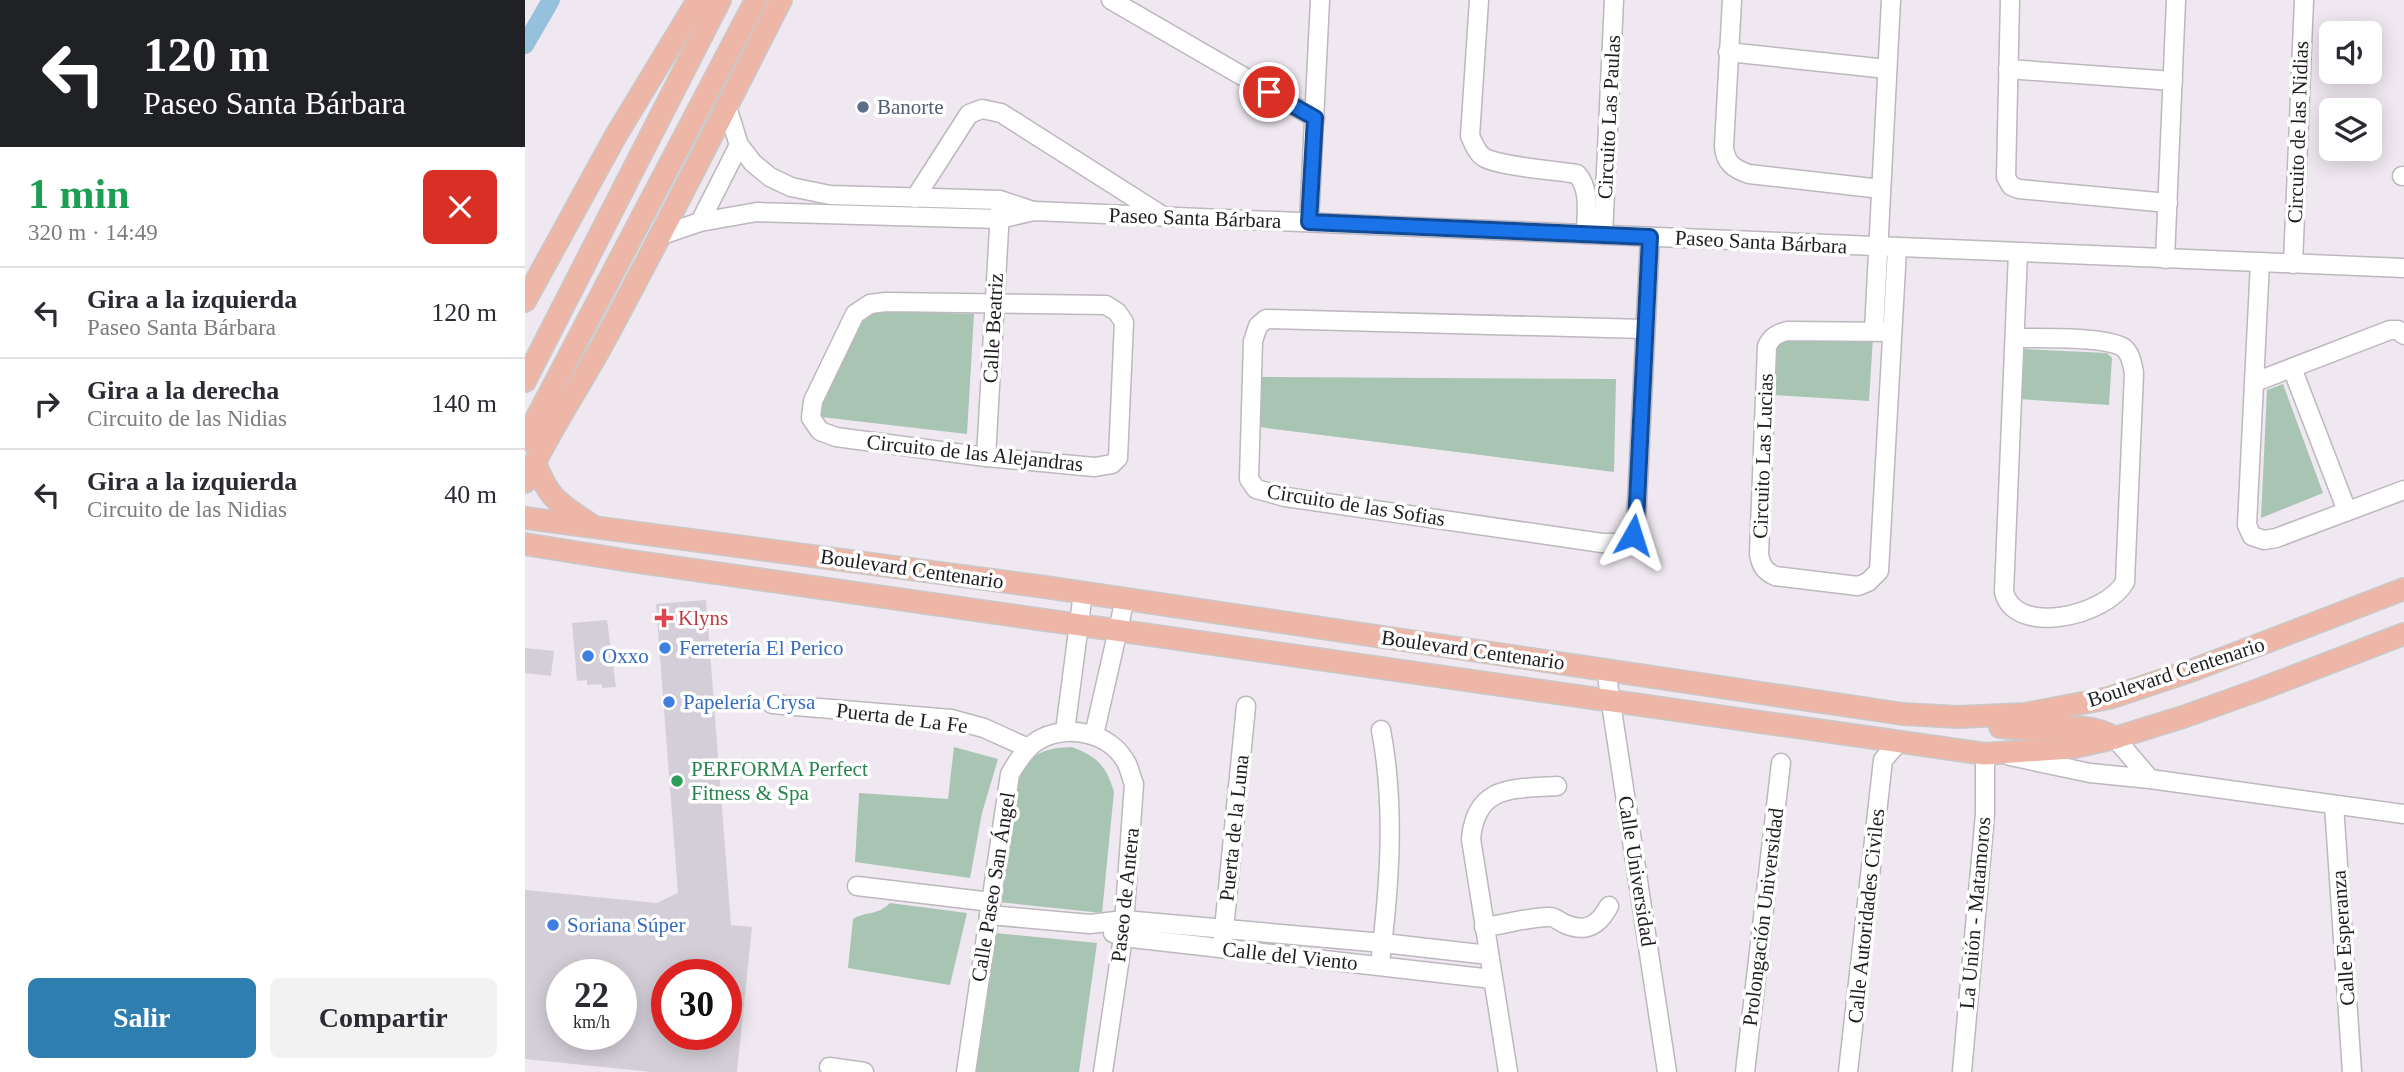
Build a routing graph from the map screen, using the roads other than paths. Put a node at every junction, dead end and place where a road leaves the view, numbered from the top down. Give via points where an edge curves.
1 (698, 0) edge
2 (720, 0) edge
3 (757, 0) edge
4 (781, 0) edge
5 (1111, 0) edge
6 (1320, 0) edge
7 (1479, 0) edge
8 (1614, 0) edge
9 (1732, 0) edge
10 (1891, 0) edge
11 (2010, 0) edge
12 (2176, 0) edge
13 (2304, 0) edge
14 (1728, 52) junction
15 (1887, 69) junction
16 (2008, 69) junction
17 (2173, 81) junction
18 (727, 107) junction
19 (1315, 118) junction
20 (739, 145) junction
21 (1881, 189) junction
22 (915, 198) junction
23 (1000, 200) junction
24 (2168, 203) junction
25 (1034, 211) junction
26 (1163, 216) junction
27 (999, 219) junction
28 (701, 222) junction
29 (1309, 222) junction
30 (1595, 234) junction
31 (659, 236) junction
32 (1650, 237) junction
33 (1878, 248) junction
34 (1897, 249) junction
35 (2018, 253) junction
36 (2165, 258) junction
37 (2260, 262) junction
38 (2293, 264) junction
39 (2404, 268) edge
40 (525, 301) edge
41 (995, 302) junction
42 (1644, 329) junction
43 (1874, 331) junction
44 (1892, 332) junction
45 (2404, 335) edge
46 (2015, 338) junction
47 (2292, 368) junction
48 (525, 381) edge
49 (2255, 382) junction
50 (531, 452) edge
51 (986, 457) junction
52 (525, 482) edge
53 (2404, 490) edge
54 (2347, 511) junction
55 (525, 518) edge
56 (593, 526) junction
57 (525, 544) edge
58 (2404, 589) edge
59 (1083, 593) junction
60 (1125, 598) junction
61 (1078, 623) junction
62 (1119, 629) junction
63 (2404, 634) edge
64 (1606, 670) junction
65 (1611, 701) junction
66 (772, 704) dead end
67 (1246, 706) dead end
68 (1958, 717) junction
69 (1381, 730) dead end
70 (1065, 731) junction
71 (1094, 736) junction
72 (2115, 738) junction
73 (1872, 739) junction
74 (1898, 743) junction
75 (1028, 748) junction
76 (1994, 754) junction
77 (1883, 760) junction
78 (1781, 763) dead end
79 (2150, 779) junction
80 (1557, 786) dead end
81 (2334, 805) junction
82 (2404, 814) edge
83 (857, 886) dead end
84 (1609, 906) dead end
85 (990, 909) junction
86 (1224, 928) junction
87 (1485, 928) junction
88 (1123, 929) junction
89 (1383, 943) junction
90 (1222, 950) junction
91 (1489, 955) junction
92 (1380, 965) junction
93 (1492, 979) junction
94 (829, 1067) dead end
95 (864, 1072) edge
96 (966, 1072) edge
97 (1104, 1072) edge
98 (1508, 1072) edge
99 (1667, 1072) edge
100 (1745, 1072) edge
101 (1848, 1072) edge
102 (1962, 1072) edge
103 (2352, 1072) edge

1 - 40 main road via 615,137
2 - 48 main road
3 - 50 main road via 717,71
4 - 18 main road
5 - 19 street
6 - 19 street
7 - 30 street, Circuito Las Paulas via 1470,136 1476,149 1496,161 1577,174 1584,182
8 - 30 street, Circuito Las Paulas
9 - 14 street
10 - 15 street
11 - 16 street
12 - 17 street
13 - 38 street, Circuito de las Nidias
14 - 15 street
14 - 21 street via 1724,146 1729,164 1749,174
15 - 21 street
16 - 17 street
16 - 24 street via 2006,177 2011,186
17 - 24 street
18 - 20 street, Paseo Santa Bárbara
18 - 31 main road
19 - 29 street
20 - 22 street, Paseo Santa Bárbara via 753,163 791,187 830,195
20 - 28 street
21 - 33 street
22 - 23 street, Paseo Santa Bárbara
22 - 26 street via 969,114 982,109 1001,113
23 - 25 street, Paseo Santa Bárbara
23 - 27 street, Calle Beatriz
24 - 36 street
25 - 26 street, Paseo Santa Bárbara
25 - 27 street, Paseo Santa Bárbara
26 - 29 street, Paseo Santa Bárbara
27 - 28 street, Paseo Santa Bárbara via 783,211
27 - 41 street, Calle Beatriz
28 - 31 street, Paseo Santa Bárbara
29 - 30 street, Paseo Santa Bárbara
30 - 32 street, Paseo Santa Bárbara
31 - 50 main road via 600,348
32 - 33 street, Paseo Santa Bárbara
32 - 42 street, Circuito de las Sofias
33 - 34 street, Paseo Santa Bárbara
33 - 43 street
34 - 35 street, Paseo Santa Bárbara
34 - 44 street, Circuito Las Lucias
35 - 36 street, Paseo Santa Bárbara
35 - 46 street
36 - 37 street, Paseo Santa Bárbara
37 - 38 street, Paseo Santa Bárbara
37 - 49 street
38 - 39 street, Paseo Santa Bárbara
41 - 51 street, Calle Beatriz
41 - 51 street, Circuito de las Alejandras via 1106,305 1118,312 1124,322 1118,458 1095,467
41 - 51 street, Circuito de las Alejandras via 886,302 855,313 813,401 811,418 820,431 835,437
42 - 42 street, Circuito de las Sofias via 1636,523 1633,535 1622,543 1285,497 1256,489 1249,479 1252,341 1266,319
43 - 44 street, Circuito Las Lucias
43 - 44 street, Circuito Las Lucias via 1787,331 1775,334 1767,346 1759,554 1761,565 1775,576 1858,586 1879,571
45 - 47 street via 2390,330
46 - 46 street via 2004,592 2012,608 2022,613 2066,617 2094,609 2119,592 2125,582 2132,360 2117,344
47 - 49 street
47 - 54 street
49 - 54 street via 2247,525 2252,536 2276,538
50 - 52 main road
50 - 56 main road via 544,487
53 - 54 street
55 - 56 main road, Boulevard Centenario
56 - 59 main road, Boulevard Centenario
57 - 61 main road, Boulevard Centenario
58 - 68 main road, Boulevard Centenario via 2109,698 2025,714
59 - 60 main road, Boulevard Centenario
59 - 61 street
60 - 62 street
60 - 64 main road, Boulevard Centenario
61 - 62 main road, Boulevard Centenario
61 - 70 street
62 - 65 main road, Boulevard Centenario
62 - 71 street
63 - 72 main road, Boulevard Centenario
64 - 65 street, Calle Universidad
64 - 68 main road, Boulevard Centenario via 1903,714
65 - 73 main road, Boulevard Centenario
65 - 99 street, Calle Universidad
66 - 75 street, Puerta de La Fe via 951,719
67 - 86 street, Puerta de la Luna
68 - 72 main road via 1997,727 2089,727
69 - 89 street via 1391,801
70 - 71 street
70 - 75 street
71 - 88 street, Paseo de Antera via 1117,750 1134,784
72 - 76 main road, Boulevard Centenario via 2070,748
72 - 79 street
73 - 74 main road, Boulevard Centenario
73 - 77 street
74 - 76 main road, Boulevard Centenario
74 - 77 street
75 - 85 street, Calle Paseo San Ángel via 1010,774
76 - 79 street via 2070,770
76 - 102 street, La Unión - Matamoros
77 - 101 street, Calle Autoridades Civiles
78 - 100 street, Prolongación Universidad
79 - 81 street
80 - 87 street via 1504,789 1479,811 1471,839
81 - 82 street
81 - 103 street, Calle Esperanza
83 - 85 street, Calle del Viento
84 - 87 street via 1595,926 1584,929 1551,917
85 - 88 street, Calle del Viento
85 - 96 street, Calle Paseo San Ángel
86 - 88 street, Calle del Viento
86 - 89 street, Calle del Viento
86 - 90 street, Puerta de la Luna
87 - 91 street
88 - 90 street, Calle del Viento
88 - 97 street, Paseo de Antera
89 - 91 street, Calle del Viento
89 - 92 street
90 - 92 street, Calle del Viento
91 - 93 street
92 - 93 street, Calle del Viento
93 - 98 street
94 - 95 street

